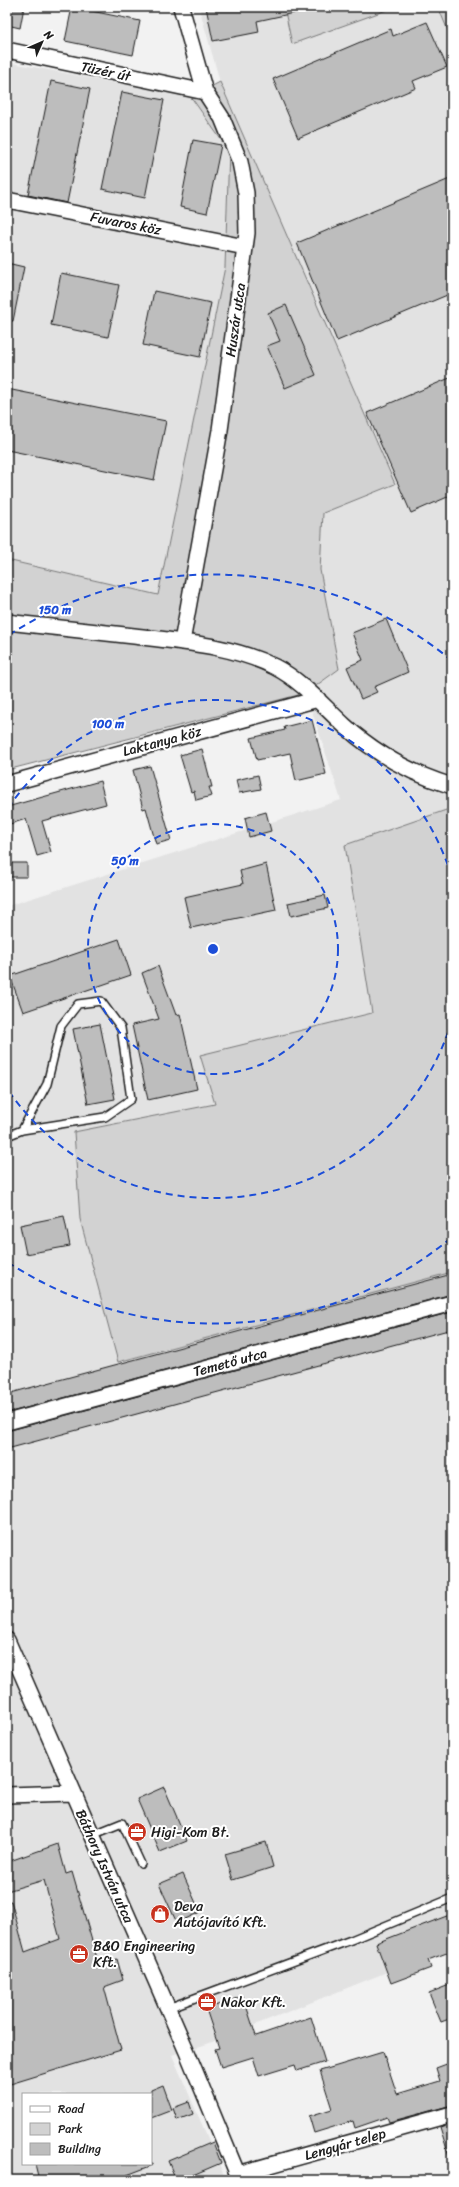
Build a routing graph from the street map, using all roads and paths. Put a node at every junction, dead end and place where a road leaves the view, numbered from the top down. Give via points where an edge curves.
1 (181, 7) edge
2 (7, 50) edge
3 (205, 92) junction
4 (7, 200) edge
5 (244, 247) junction
6 (7, 622) edge
7 (182, 642) junction
8 (318, 699) junction
9 (7, 784) edge
10 (452, 786) edge
11 (22, 1130) junction
12 (7, 1136) edge
13 (452, 1303) edge
14 (7, 1422) edge
15 (7, 1640) edge
16 (73, 1793) junction
17 (7, 1795) edge
18 (92, 1835) junction
19 (141, 1864) dead end
20 (452, 1898) edge
21 (168, 2008) junction
22 (452, 2114) edge
23 (239, 2177) edge

1 - 3 street, Huszár utca
2 - 3 street, Tüzér út
3 - 5 street, Huszár utca via 222,118 240,162 246,193 247,233
4 - 5 street, Fuvaros köz
5 - 7 street, Huszár utca via 220,430
6 - 7 street
7 - 8 street via 242,653 276,668
8 - 9 street, Laktanya köz
8 - 10 street via 363,741 402,767 430,780
11 - 11 lane via 105,1117 131,1099 121,1028 101,1001 78,1004 61,1026 47,1084
11 - 12 lane
13 - 14 street, Temető utca
15 - 16 street, Báthory István utca
16 - 17 street
16 - 18 street, Báthory István utca
18 - 19 lane via 122,1823
18 - 21 street, Báthory István utca
20 - 21 lane via 350,1940
21 - 23 street, Báthory István utca
22 - 23 street, Lengyár telep

